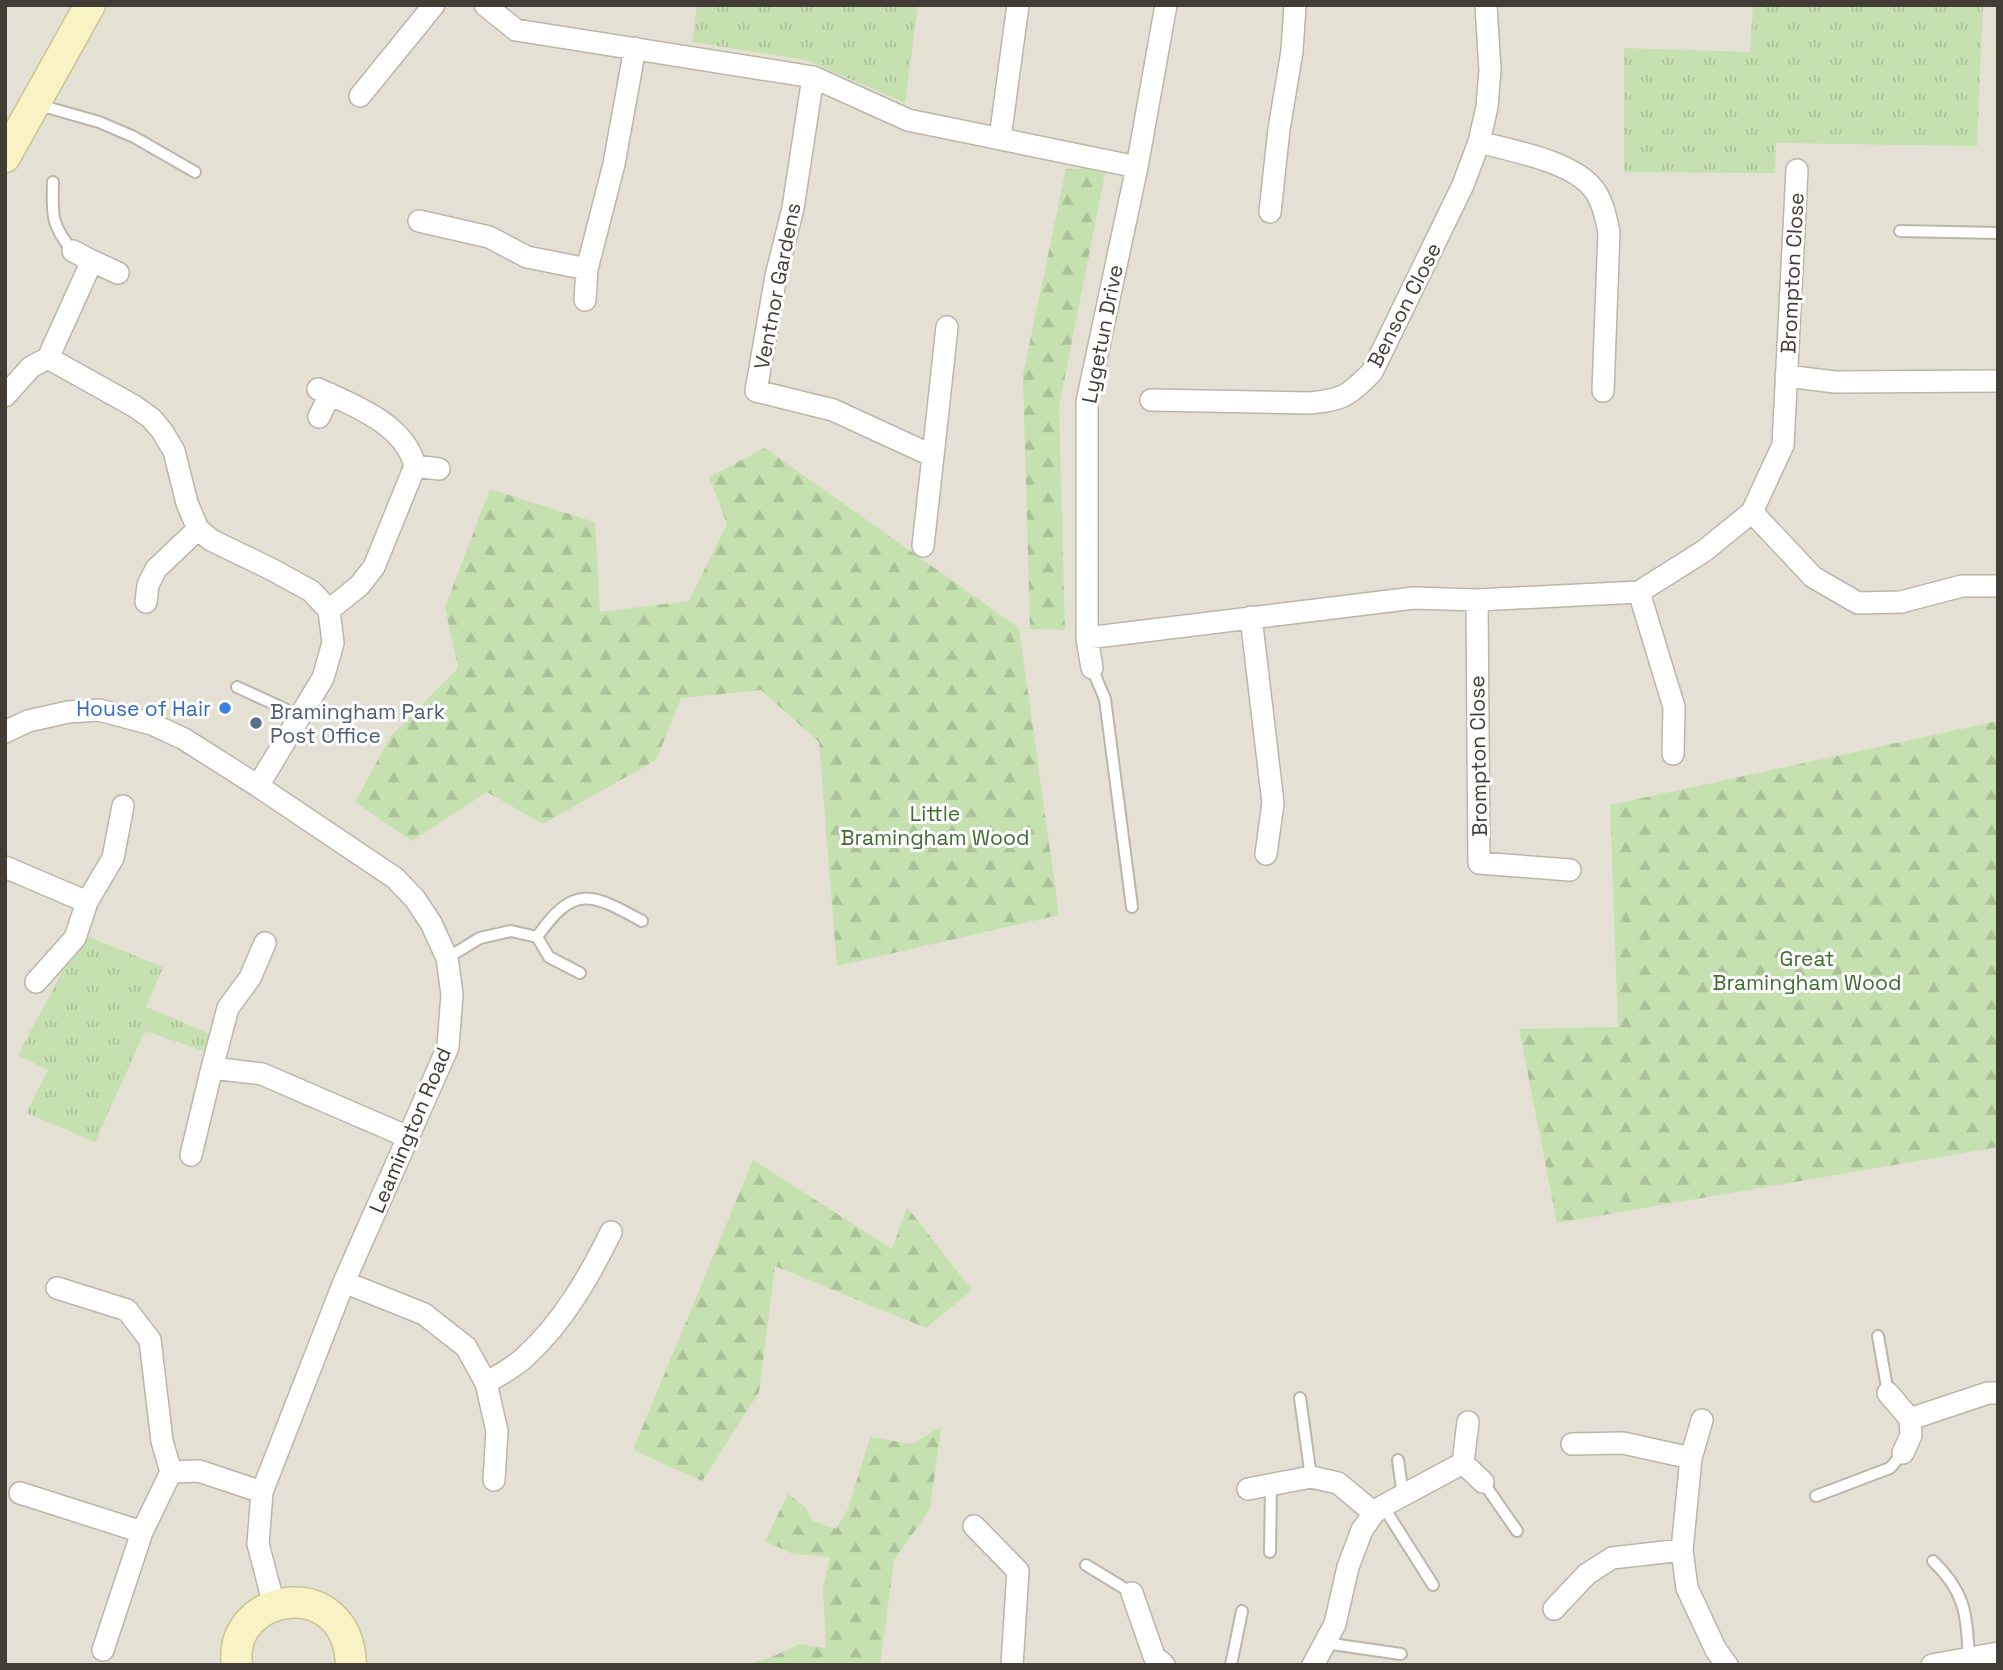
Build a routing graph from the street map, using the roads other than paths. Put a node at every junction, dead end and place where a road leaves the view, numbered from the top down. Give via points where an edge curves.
1 (90, 5) edge
2 (434, 5) edge
3 (485, 5) edge
4 (1018, 5) edge
5 (1166, 5) edge
6 (1295, 5) edge
7 (1486, 5) edge
8 (635, 48) junction
9 (813, 77) junction
10 (360, 96) dead end
11 (36, 104) junction
12 (1000, 138) junction
13 (1479, 142) junction
14 (5, 157) edge
15 (1137, 167) junction
16 (1797, 170) dead end
17 (195, 172) dead end
18 (53, 182) dead end
19 (1270, 212) dead end
20 (419, 221) dead end
21 (1900, 231) dead end
22 (1998, 233) edge
23 (73, 251) joint
24 (92, 261) junction
25 (587, 269) junction
26 (118, 273) dead end
27 (585, 300) dead end
28 (947, 327) dead end
29 (48, 358) junction
30 (1786, 376) junction
31 (1998, 381) edge
32 (1603, 391) dead end
33 (5, 396) edge
34 (1151, 400) dead end
35 (319, 417) dead end
36 (933, 456) junction
37 (415, 466) junction
38 (439, 469) dead end
39 (1752, 512) junction
40 (198, 529) junction
41 (923, 546) dead end
42 (1998, 586) edge
43 (1639, 592) junction
44 (1477, 600) junction
45 (146, 602) dead end
46 (329, 610) junction
47 (1251, 617) junction
48 (1087, 638) junction
49 (1092, 668) joint
50 (237, 687) dead end
51 (300, 716) junction
52 (5, 732) edge
53 (1673, 754) dead end
54 (258, 786) junction
55 (123, 806) dead end
56 (1266, 854) dead end
57 (5, 867) edge
58 (1570, 870) dead end
59 (87, 902) junction
60 (1132, 907) dead end
61 (642, 921) dead end
62 (537, 937) junction
63 (265, 943) dead end
64 (447, 958) junction
65 (580, 973) dead end
66 (36, 982) dead end
67 (212, 1068) junction
68 (408, 1137) junction
69 (191, 1155) dead end
70 (611, 1232) dead end
71 (344, 1282) junction
72 (57, 1287) dead end
73 (1878, 1336) dead end
74 (486, 1383) junction
75 (1888, 1393) joint
76 (1998, 1393) edge
77 (1300, 1398) dead end
78 (1910, 1419) junction
79 (1702, 1420) dead end
80 (1468, 1422) dead end
81 (1572, 1444) dead end
82 (1903, 1453) joint
83 (1691, 1458) junction
84 (1398, 1460) dead end
85 (1463, 1463) junction
86 (171, 1472) junction
87 (1311, 1477) junction
88 (494, 1480) dead end
89 (1483, 1482) joint
90 (1271, 1485) junction
91 (1248, 1489) dead end
92 (262, 1492) junction
93 (20, 1493) dead end
94 (1403, 1496) junction
95 (1816, 1496) dead end
96 (1378, 1509) junction
97 (974, 1526) dead end
98 (1517, 1531) dead end
99 (142, 1532) junction
100 (1682, 1550) junction
101 (1270, 1552) dead end
102 (1933, 1561) dead end
103 (1086, 1566) dead end
104 (1433, 1585) dead end
105 (1132, 1593) joint
106 (274, 1605) junction
107 (1554, 1609) dead end
108 (1242, 1611) dead end
109 (1325, 1643) junction
110 (103, 1650) dead end
111 (1998, 1653) edge
112 (1401, 1654) dead end
113 (1969, 1657) junction
114 (237, 1665) edge
115 (351, 1665) edge
116 (1012, 1665) edge
117 (1164, 1665) edge
118 (1231, 1665) edge
119 (1313, 1665) edge
120 (1727, 1665) edge
121 (1933, 1665) edge

1 - 11 street
2 - 10 street
3 - 8 street via 516,30
4 - 12 street
5 - 15 street, Lygetun Drive
6 - 19 street via 1293,51
7 - 13 street, Benson Close via 1490,70
8 - 9 street
8 - 25 street via 614,164
9 - 12 street via 908,120
9 - 36 street, Ventnor Gardens via 793,208 756,391 833,410
11 - 14 street
11 - 17 lane via 134,136
12 - 15 street
13 - 32 street via 1571,171 1593,188 1604,207 1609,232
13 - 34 street, Benson Close via 1463,185 1372,372 1355,389 1336,401 1310,403
15 - 48 street, Lygetun Drive via 1087,402
16 - 30 street, Brompton Close
18 - 23 lane via 56,228
20 - 25 street via 489,237 527,257
21 - 22 lane
23 - 24 street
24 - 26 street
24 - 29 street
25 - 27 street
28 - 36 street
29 - 33 street via 30,367
29 - 40 street via 151,418 174,451
30 - 31 street, Brompton Close via 1835,382
30 - 39 street, Brompton Close via 1783,445
35 - 37 street via 324,391 370,413 412,453
36 - 41 street
37 - 38 street
37 - 46 street via 374,567
39 - 42 street via 1814,577 1858,603 1900,602 1962,586
39 - 43 street, Brompton Close via 1704,551
40 - 45 street via 156,569
40 - 46 street via 311,591
43 - 44 street, Brompton Close
43 - 53 street via 1674,707
44 - 47 street, Brompton Close via 1414,598
44 - 58 street, Brompton Close via 1479,863
46 - 51 street via 333,643 323,678
47 - 48 street, Brompton Close
47 - 56 street via 1273,803
48 - 49 street, Lygetun Drive
49 - 60 lane via 1105,699
50 - 51 lane
51 - 54 street
52 - 54 street, Leamington Road via 28,721 99,710 152,724 184,739
54 - 64 street, Leamington Road via 395,878 432,923
55 - 59 street via 113,858
57 - 59 street
59 - 66 street via 75,938
61 - 62 lane via 588,897 567,903
62 - 64 lane via 511,931 480,938
62 - 65 lane via 549,957
63 - 67 street via 250,978 228,1008
64 - 68 street, Leamington Road via 452,994 448,1047
67 - 68 street via 262,1074
67 - 69 street
68 - 71 street, Leamington Road
70 - 74 street via 588,1278 552,1328 525,1358
71 - 74 street via 424,1314 466,1347
71 - 92 street, Leamington Road
72 - 86 street via 127,1310 150,1340 162,1441
73 - 75 lane
74 - 88 street via 497,1431
75 - 78 street
76 - 78 street
77 - 87 lane
78 - 82 street via 1911,1435
79 - 83 street
80 - 85 street
81 - 83 street via 1623,1443
82 - 95 lane via 1889,1468
83 - 100 street
84 - 94 lane
85 - 89 street
85 - 94 street
86 - 92 street via 199,1472
86 - 99 street
87 - 90 street
87 - 96 street via 1338,1483
89 - 98 lane
90 - 91 street
90 - 101 lane
92 - 106 street, Leamington Road via 258,1544
93 - 99 street
94 - 96 street
96 - 104 lane
96 - 109 street via 1362,1530 1335,1624
97 - 116 street via 1018,1572
99 - 110 street
100 - 107 street via 1612,1558 1587,1574
100 - 120 street via 1687,1588
102 - 113 lane via 1962,1601
103 - 105 lane
105 - 117 street via 1154,1656
106 - 114 street via 247,1626 239,1641
106 - 115 street via 305,1603 332,1616 344,1630
108 - 118 lane
109 - 112 lane
109 - 119 street
111 - 113 street
113 - 121 street

